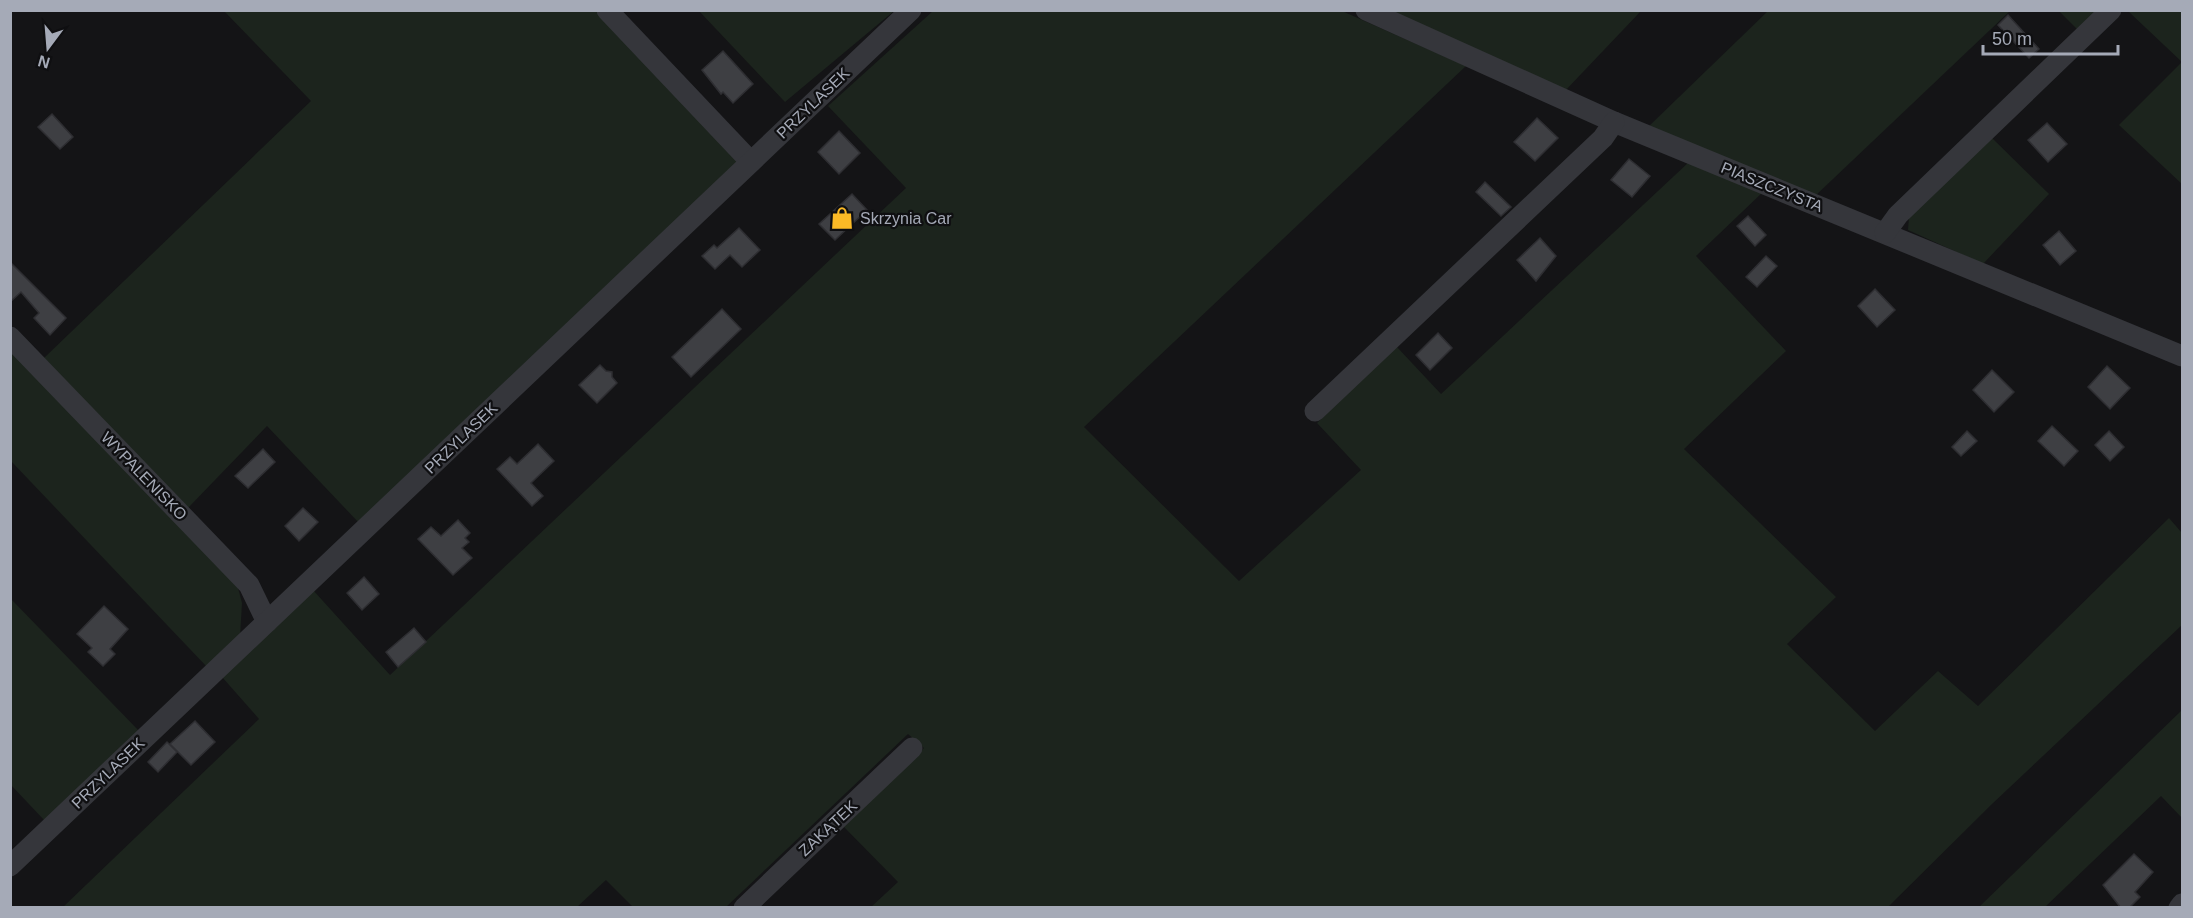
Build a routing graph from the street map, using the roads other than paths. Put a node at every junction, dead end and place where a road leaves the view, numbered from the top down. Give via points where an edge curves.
1 (607, 10) edge
2 (911, 10) edge
3 (1366, 10) edge
4 (2111, 10) edge
5 (1614, 122) junction
6 (751, 162) junction
7 (1884, 233) junction
8 (10, 337) edge
9 (2182, 356) edge
10 (1315, 411) dead end
11 (267, 622) junction
12 (912, 748) dead end
13 (10, 866) edge
14 (2182, 904) edge
15 (744, 908) edge
16 (2179, 908) edge

1 - 6 street
2 - 6 street, PRZYLASEK
3 - 5 street, PIASZCZYSTA
4 - 7 street via 1898,215
5 - 7 street, PIASZCZYSTA
5 - 10 street via 1603,138
6 - 11 street, PRZYLASEK
7 - 9 street, PIASZCZYSTA
8 - 11 street, WYPALENISKO via 249,585
11 - 13 street, PRZYLASEK
12 - 15 street, ZAKĄTEK
14 - 16 street

